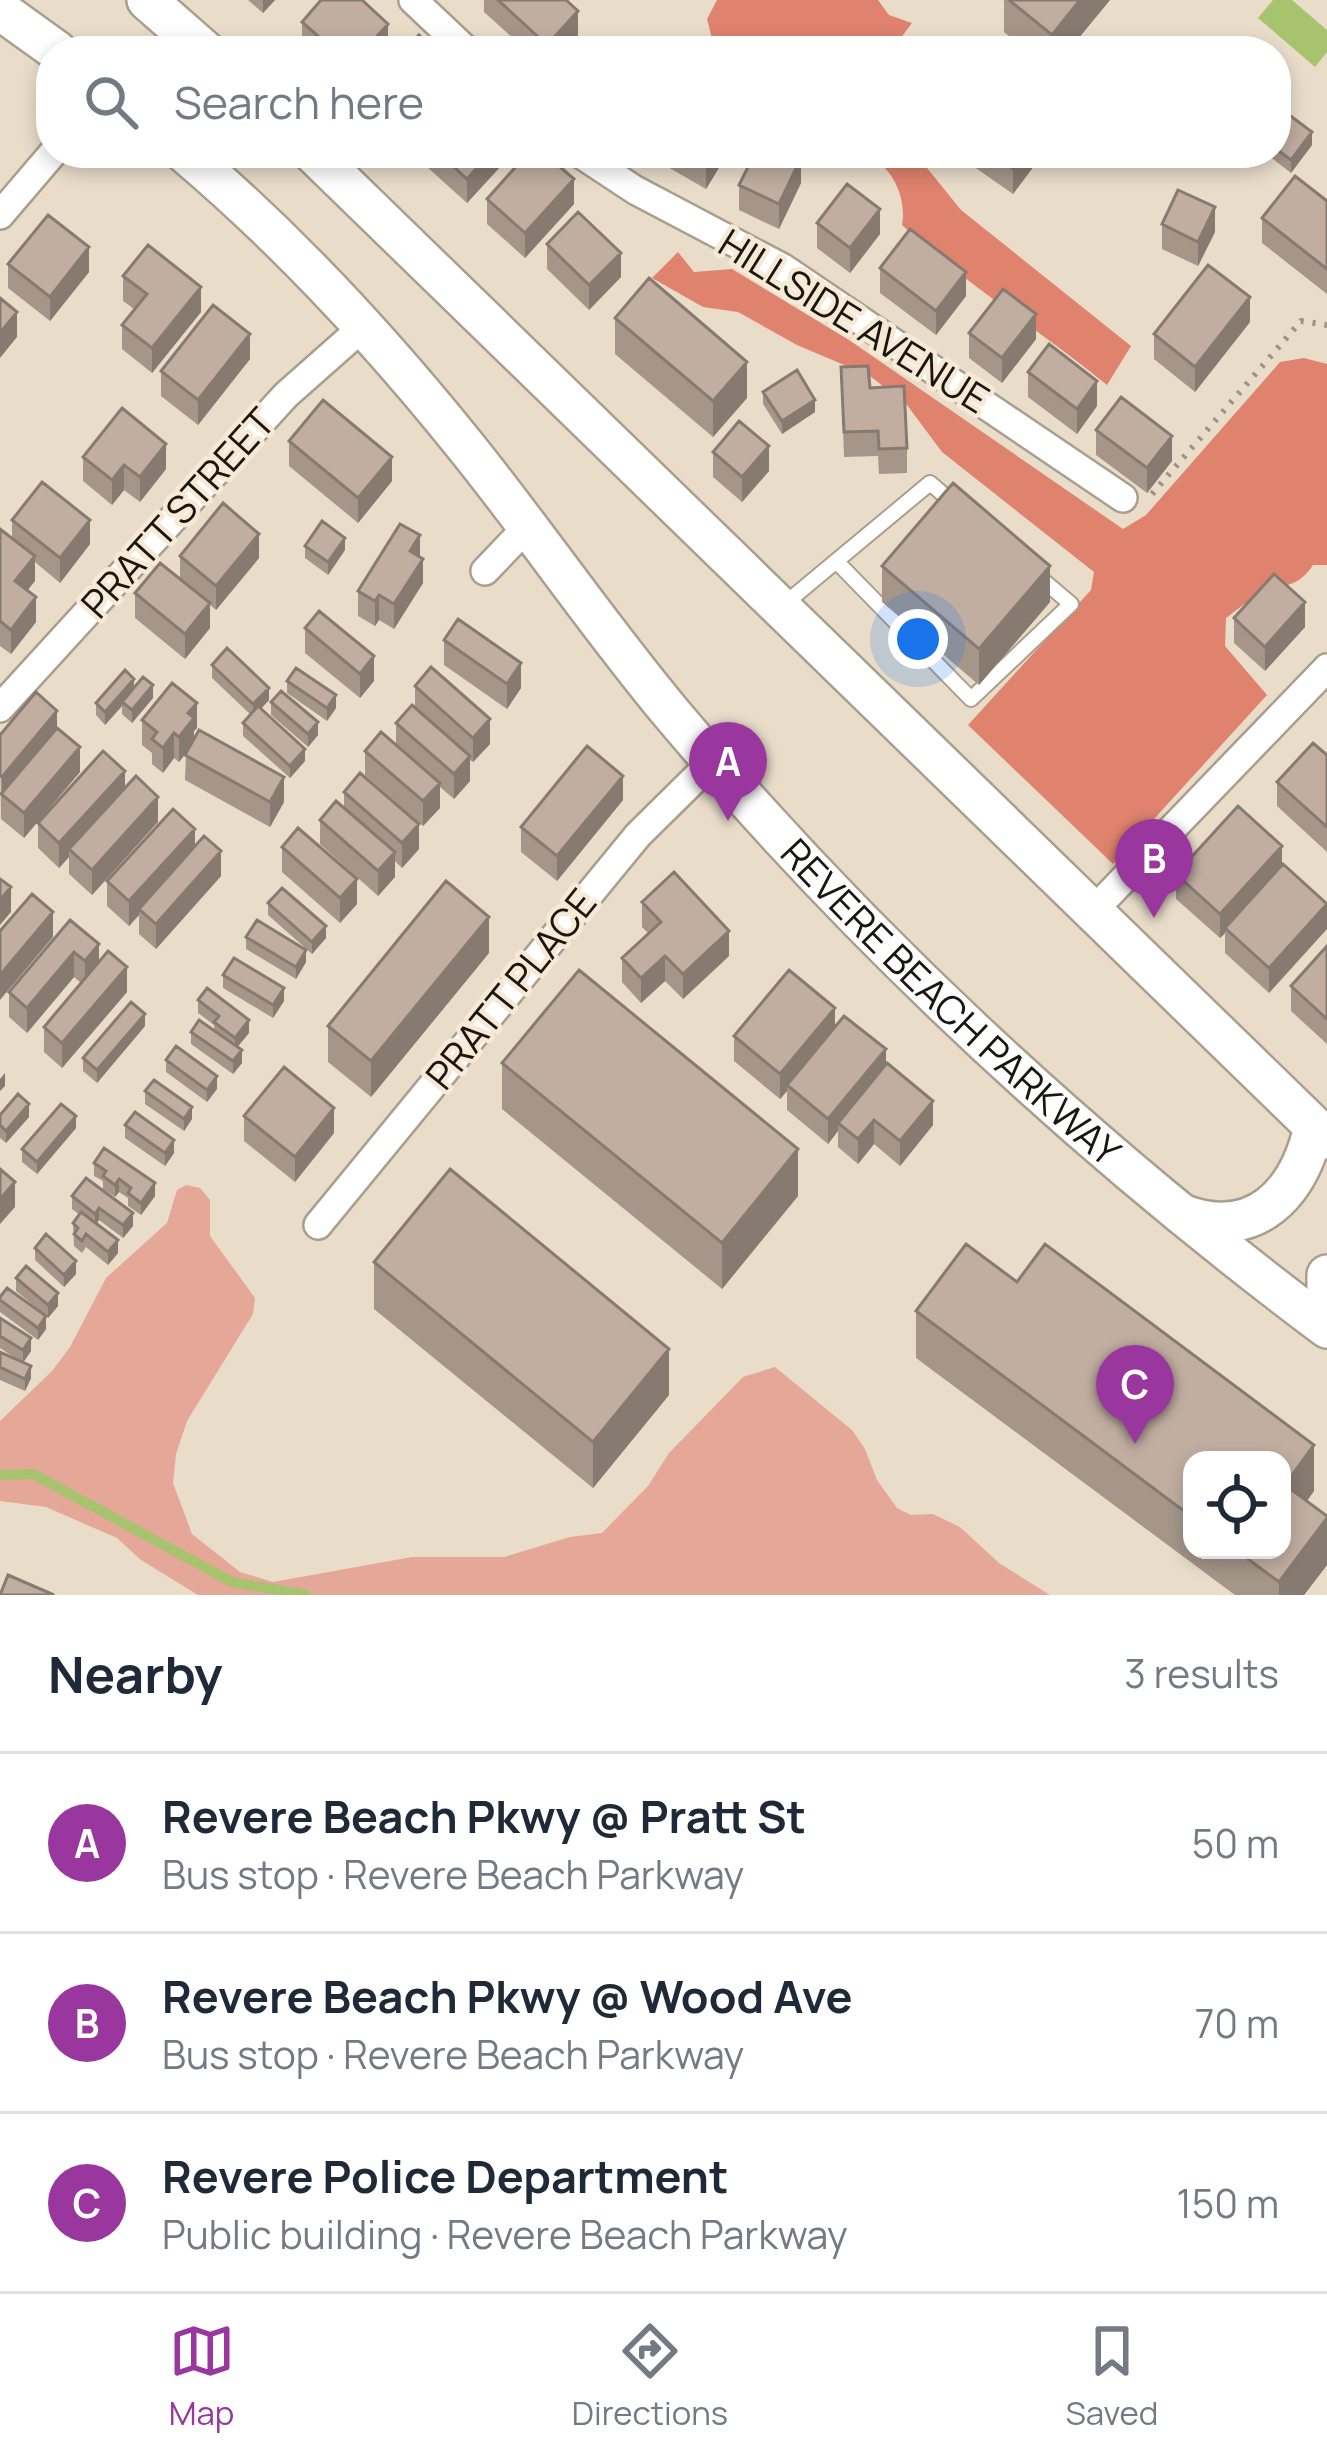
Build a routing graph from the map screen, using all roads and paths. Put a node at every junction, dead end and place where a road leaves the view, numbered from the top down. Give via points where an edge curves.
1 (147, 0) edge
2 (413, 0) edge
3 (0, 10) edge
4 (36, 36) edge
5 (189, 36) edge
6 (451, 36) edge
7 (40, 168) edge
8 (201, 168) edge
9 (328, 168) edge
10 (602, 168) edge
11 (0, 215) edge
12 (1327, 325) edge
13 (364, 326) junction
14 (1136, 498) joint
15 (965, 514) edge
16 (528, 526) junction
17 (1018, 559) edge
18 (837, 562) junction
19 (485, 571) dead end
20 (781, 608) junction
21 (1327, 668) edge
22 (0, 708) edge
23 (712, 761) junction
24 (1093, 911) junction
25 (1323, 1126) edge
26 (1179, 1214) junction
27 (318, 1225) dead end
28 (1327, 1275) edge
29 (1327, 1307) edge
30 (1327, 1328) edge

1 - 5 main road
2 - 6 street
3 - 4 main road
7 - 11 street
8 - 13 main road, REVERE BEACH PARKWAY
9 - 20 main road
10 - 14 street, HILLSIDE AVENUE via 783,268
12 - 14 path via 1301,321
13 - 16 main road, REVERE BEACH PARKWAY
13 - 22 street, PRATT STREET via 277,405
15 - 18 lane via 930,483
16 - 19 street
16 - 23 main road, REVERE BEACH PARKWAY
17 - 18 lane via 1071,604 971,699
18 - 20 lane
20 - 24 main road
21 - 24 street
23 - 26 main road, REVERE BEACH PARKWAY via 986,1046
23 - 27 street, PRATT PLACE via 638,835
24 - 25 main road
25 - 26 main road via 1287,1191 1264,1211 1220,1222
26 - 30 main road, REVERE BEACH PARKWAY
28 - 29 main road

